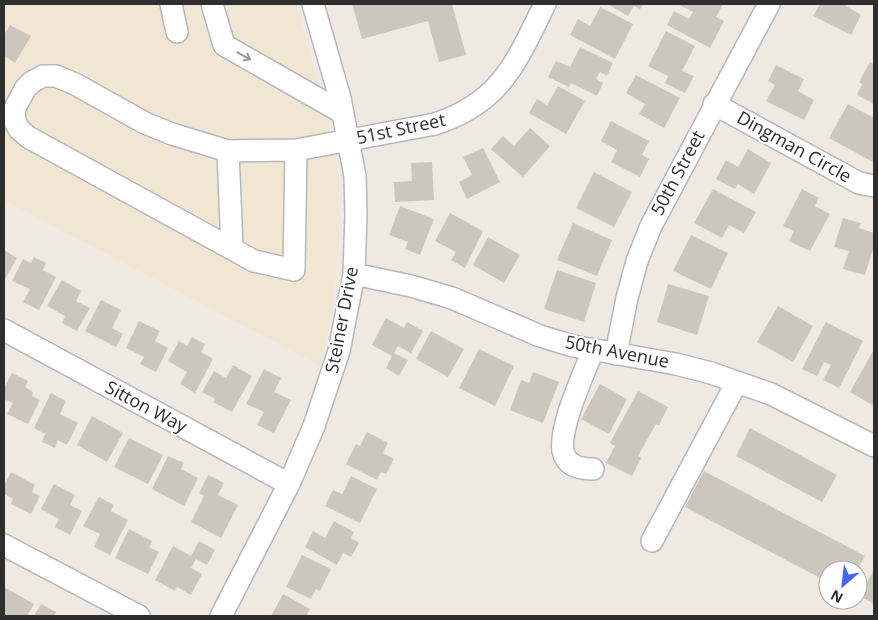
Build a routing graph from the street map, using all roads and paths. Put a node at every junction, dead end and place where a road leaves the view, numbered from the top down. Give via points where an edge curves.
1 (171, 4) edge
2 (212, 4) edge
3 (313, 4) edge
4 (545, 4) edge
5 (769, 4) edge
6 (177, 32) dead end
7 (714, 104) junction
8 (343, 113) junction
9 (348, 140) junction
10 (296, 150) junction
11 (228, 151) junction
12 (874, 186) edge
13 (232, 248) junction
14 (354, 274) junction
15 (4, 330) edge
16 (594, 350) junction
17 (616, 354) junction
18 (737, 382) junction
19 (874, 446) edge
20 (593, 469) dead end
21 (289, 484) junction
22 (652, 542) dead end
23 (4, 545) edge
24 (139, 616) edge
25 (221, 616) edge

1 - 6 street
2 -> 8 street via 224,45
3 - 8 street, Steiner Drive
4 - 9 street, 51st Street via 509,73 476,105 452,119 435,124
5 - 7 street, 50th Street
7 - 12 street, Dingman Circle via 859,183
7 - 17 street, 50th Street via 658,209 640,252
8 - 9 street, Steiner Drive
9 - 10 street, 51st Street
9 - 14 street, Steiner Drive via 355,176
10 - 11 street, 51st Street
10 - 13 street, 51st Street via 294,270 254,261
11 - 13 street
11 - 13 street, 51st Street via 145,123 56,76 43,76 32,82 14,110 14,122 28,136
14 - 16 street, 50th Avenue via 452,298 540,336
14 - 21 street, Steiner Drive via 328,389
15 - 21 street, Sitton Way
16 - 17 street, 50th Avenue
16 - 20 street via 562,440 563,453 569,463 582,469
17 - 18 street, 50th Avenue via 676,364
18 - 19 street, 50th Avenue via 788,402
18 - 22 street
21 - 25 street, Steiner Drive
23 - 24 street

